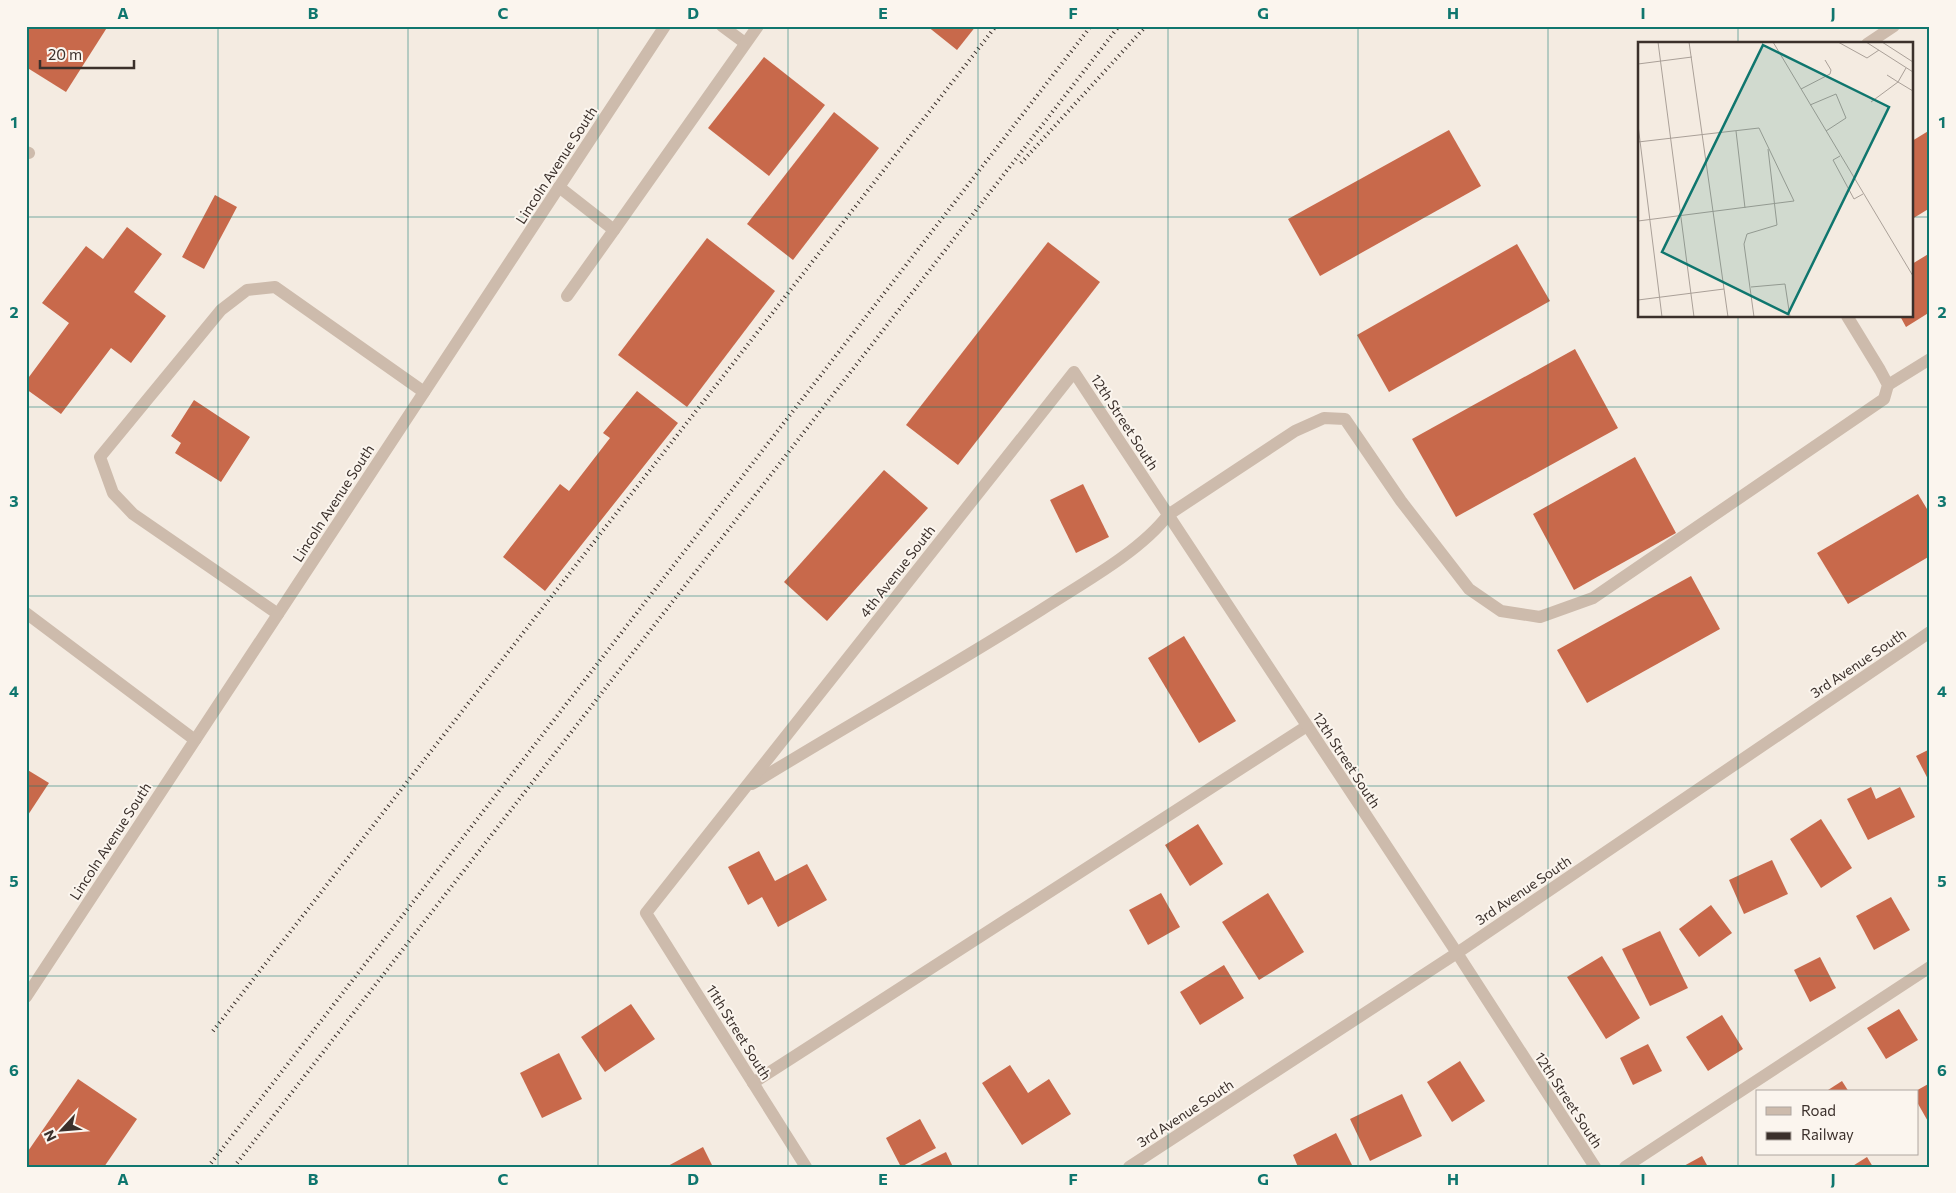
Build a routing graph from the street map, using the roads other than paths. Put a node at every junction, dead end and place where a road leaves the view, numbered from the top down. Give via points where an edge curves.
1 (665, 26) edge
2 (722, 26) edge
3 (758, 26) edge
4 (1894, 26) edge
5 (1870, 42) edge
6 (745, 43) junction
7 (559, 187) junction
8 (614, 230) junction
9 (567, 296) dead end
10 (1848, 318) edge
11 (1930, 359) edge
12 (1074, 372) joint
13 (1888, 385) junction
14 (424, 392) junction
15 (1168, 515) junction
16 (26, 613) edge
17 (278, 614) junction
18 (1930, 632) edge
19 (1307, 726) junction
20 (195, 740) junction
21 (744, 789) junction
22 (646, 913) joint
23 (1457, 953) junction
24 (1930, 967) edge
25 (26, 997) edge
26 (753, 1083) junction
27 (806, 1167) edge
28 (1129, 1167) edge
29 (1595, 1167) edge
30 (1625, 1167) edge

1 - 7 street, Lincoln Avenue South
2 - 6 street
3 - 6 street
4 - 5 street
6 - 8 street
7 - 8 street
7 - 14 street, Lincoln Avenue South
8 - 9 street
10 - 13 street
11 - 13 street
12 - 15 street, 12th Street South
12 - 21 street, 4th Avenue South
13 - 15 street, 4th Avenue South via 1884,399 1593,598 1540,617 1501,611 1469,589 1401,501 1346,419 1324,418 1295,431
14 - 17 street, Lincoln Avenue South
14 - 17 street via 275,287 247,290 221,310 100,457 113,493 133,514
15 - 19 street, 12th Street South
15 - 21 street, 4th Avenue South via 1147,538 1096,575 981,648
16 - 20 street
17 - 20 street, Lincoln Avenue South
18 - 23 street, 3rd Avenue South
19 - 23 street, 12th Street South
19 - 26 street
20 - 25 street, Lincoln Avenue South
21 - 22 street, 4th Avenue South
22 - 26 street, 11th Street South
23 - 28 street, 3rd Avenue South
23 - 29 street, 12th Street South
24 - 30 street
26 - 27 street, 11th Street South

